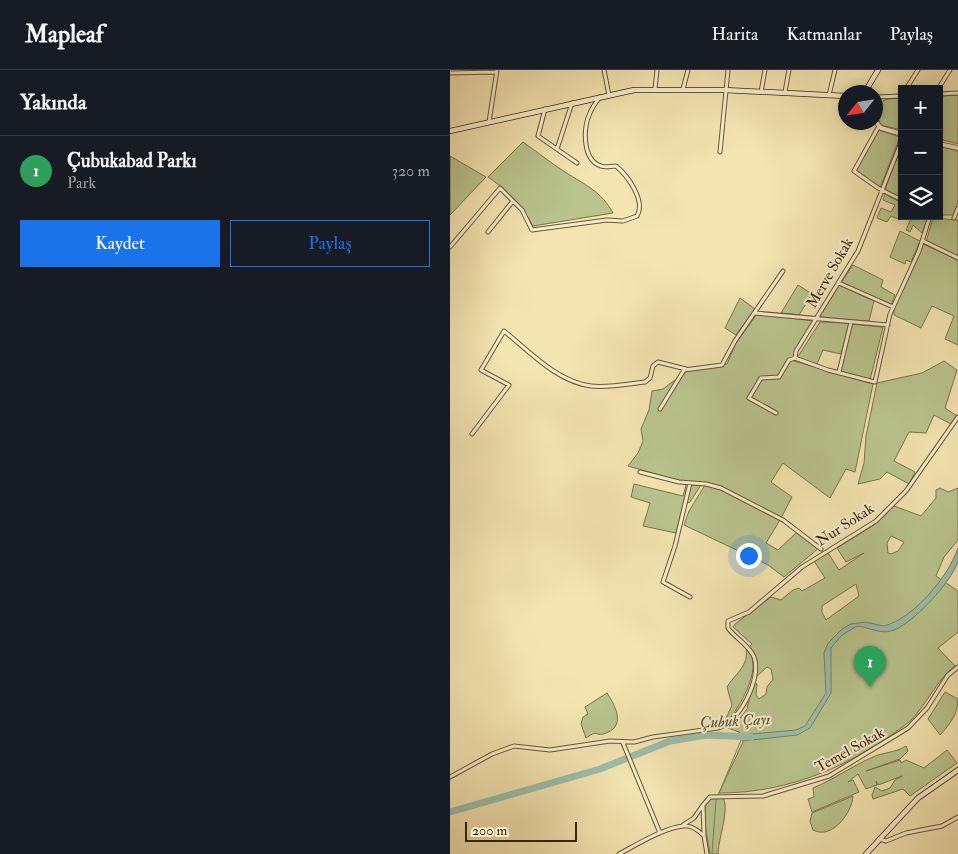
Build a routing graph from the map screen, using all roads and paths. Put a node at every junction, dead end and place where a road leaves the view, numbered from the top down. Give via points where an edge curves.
1 (604, 70) edge
2 (656, 70) edge
3 (688, 70) edge
4 (728, 70) edge
5 (765, 70) edge
6 (788, 70) edge
7 (835, 70) edge
8 (878, 70) edge
9 (918, 70) edge
10 (950, 70) edge
11 (496, 71) edge
12 (450, 73) edge
13 (869, 85) edge
14 (909, 85) edge
15 (941, 85) edge
16 (654, 89) junction
17 (683, 89) junction
18 (724, 90) junction
19 (762, 92) junction
20 (785, 92) junction
21 (958, 93) edge
22 (609, 94) junction
23 (943, 94) edge
24 (829, 95) junction
25 (600, 96) junction
26 (838, 96) edge
27 (898, 96) edge
28 (883, 97) edge
29 (572, 103) junction
30 (545, 109) junction
31 (489, 122) junction
32 (883, 126) edge
33 (874, 130) edge
34 (450, 131) edge
35 (898, 132) edge
36 (943, 145) edge
37 (958, 148) edge
38 (557, 149) junction
39 (898, 150) edge
40 (720, 152) dead end
41 (577, 163) dead end
42 (882, 191) junction
43 (898, 198) edge
44 (514, 201) junction
45 (958, 208) edge
46 (954, 218) dead end
47 (929, 220) edge
48 (488, 232) dead end
49 (922, 241) junction
50 (450, 247) edge
51 (958, 258) edge
52 (783, 271) dead end
53 (839, 283) junction
54 (893, 307) junction
55 (755, 313) junction
56 (816, 320) junction
57 (850, 322) junction
58 (888, 326) junction
59 (795, 358) junction
60 (686, 369) junction
61 (839, 372) junction
62 (660, 409) dead end
63 (776, 413) dead end
64 (958, 417) edge
65 (472, 434) dead end
66 (640, 472) dead end
67 (690, 483) junction
68 (821, 549) dead end
69 (690, 597) dead end
70 (958, 667) edge
71 (623, 743) junction
72 (958, 770) edge
73 (450, 777) edge
74 (704, 805) junction
75 (958, 817) edge
76 (683, 826) junction
77 (660, 833) junction
78 (704, 836) junction
79 (879, 839) junction
80 (619, 854) edge
81 (707, 854) edge
82 (866, 854) edge

1 - 22 street
2 - 16 street
3 - 17 street
4 - 18 street
5 - 19 street
6 - 20 street
7 - 24 street
8 - 13 main road
9 - 14 street
10 - 15 street
11 - 12 street
11 - 31 street
16 - 17 main road
16 - 22 main road
17 - 18 main road
18 - 19 main road
18 - 40 street
19 - 20 main road
20 - 24 main road
21 - 23 street
22 - 25 main road
24 - 26 main road
25 - 29 main road
25 - 44 street via 587,121 588,150 592,160 600,166 616,166 627,177 635,192 639,208 637,216 623,221 607,220 532,230
27 - 28 street
29 - 30 main road
29 - 38 street
30 - 31 main road
30 - 38 street via 538,136
31 - 34 main road
32 - 35 street
33 - 42 street via 854,171
36 - 37 street
38 - 41 street
39 - 42 street, Merve Sokak
42 - 43 street
42 - 53 street, Merve Sokak via 858,251
44 - 48 street
44 - 50 street via 500,188
45 - 46 street
47 - 49 street
49 - 51 street
49 - 54 street
52 - 55 street
53 - 54 street
53 - 56 street, Merve Sokak
54 - 58 street
55 - 56 street
55 - 60 street via 722,365
56 - 57 street
56 - 59 street, Merve Sokak via 796,351
57 - 58 street
57 - 61 street
58 - 61 street via 875,382
59 - 61 street
59 - 63 street, Merve Sokak via 789,360 779,377 761,378 749,398
60 - 62 street
60 - 65 street via 658,362 645,382 585,385 552,369 504,331 481,370 510,385
64 - 71 street, Nur Sokak via 906,491 876,521 802,567 749,612 727,623 755,660 749,693 731,722 718,728
66 - 67 street
67 - 68 street via 713,485 747,500 802,532
67 - 69 street via 663,582
70 - 74 street, Temel Sokak via 948,674 927,708 908,728 829,776 762,796 710,797
71 - 73 street via 610,740 550,750 514,746
71 - 77 street
72 - 79 main road via 918,798
74 - 76 street
74 - 78 street
75 - 79 street via 942,826 906,833 886,841
76 - 77 street
76 - 78 street via 691,827
77 - 80 street
78 - 81 street
79 - 82 main road

